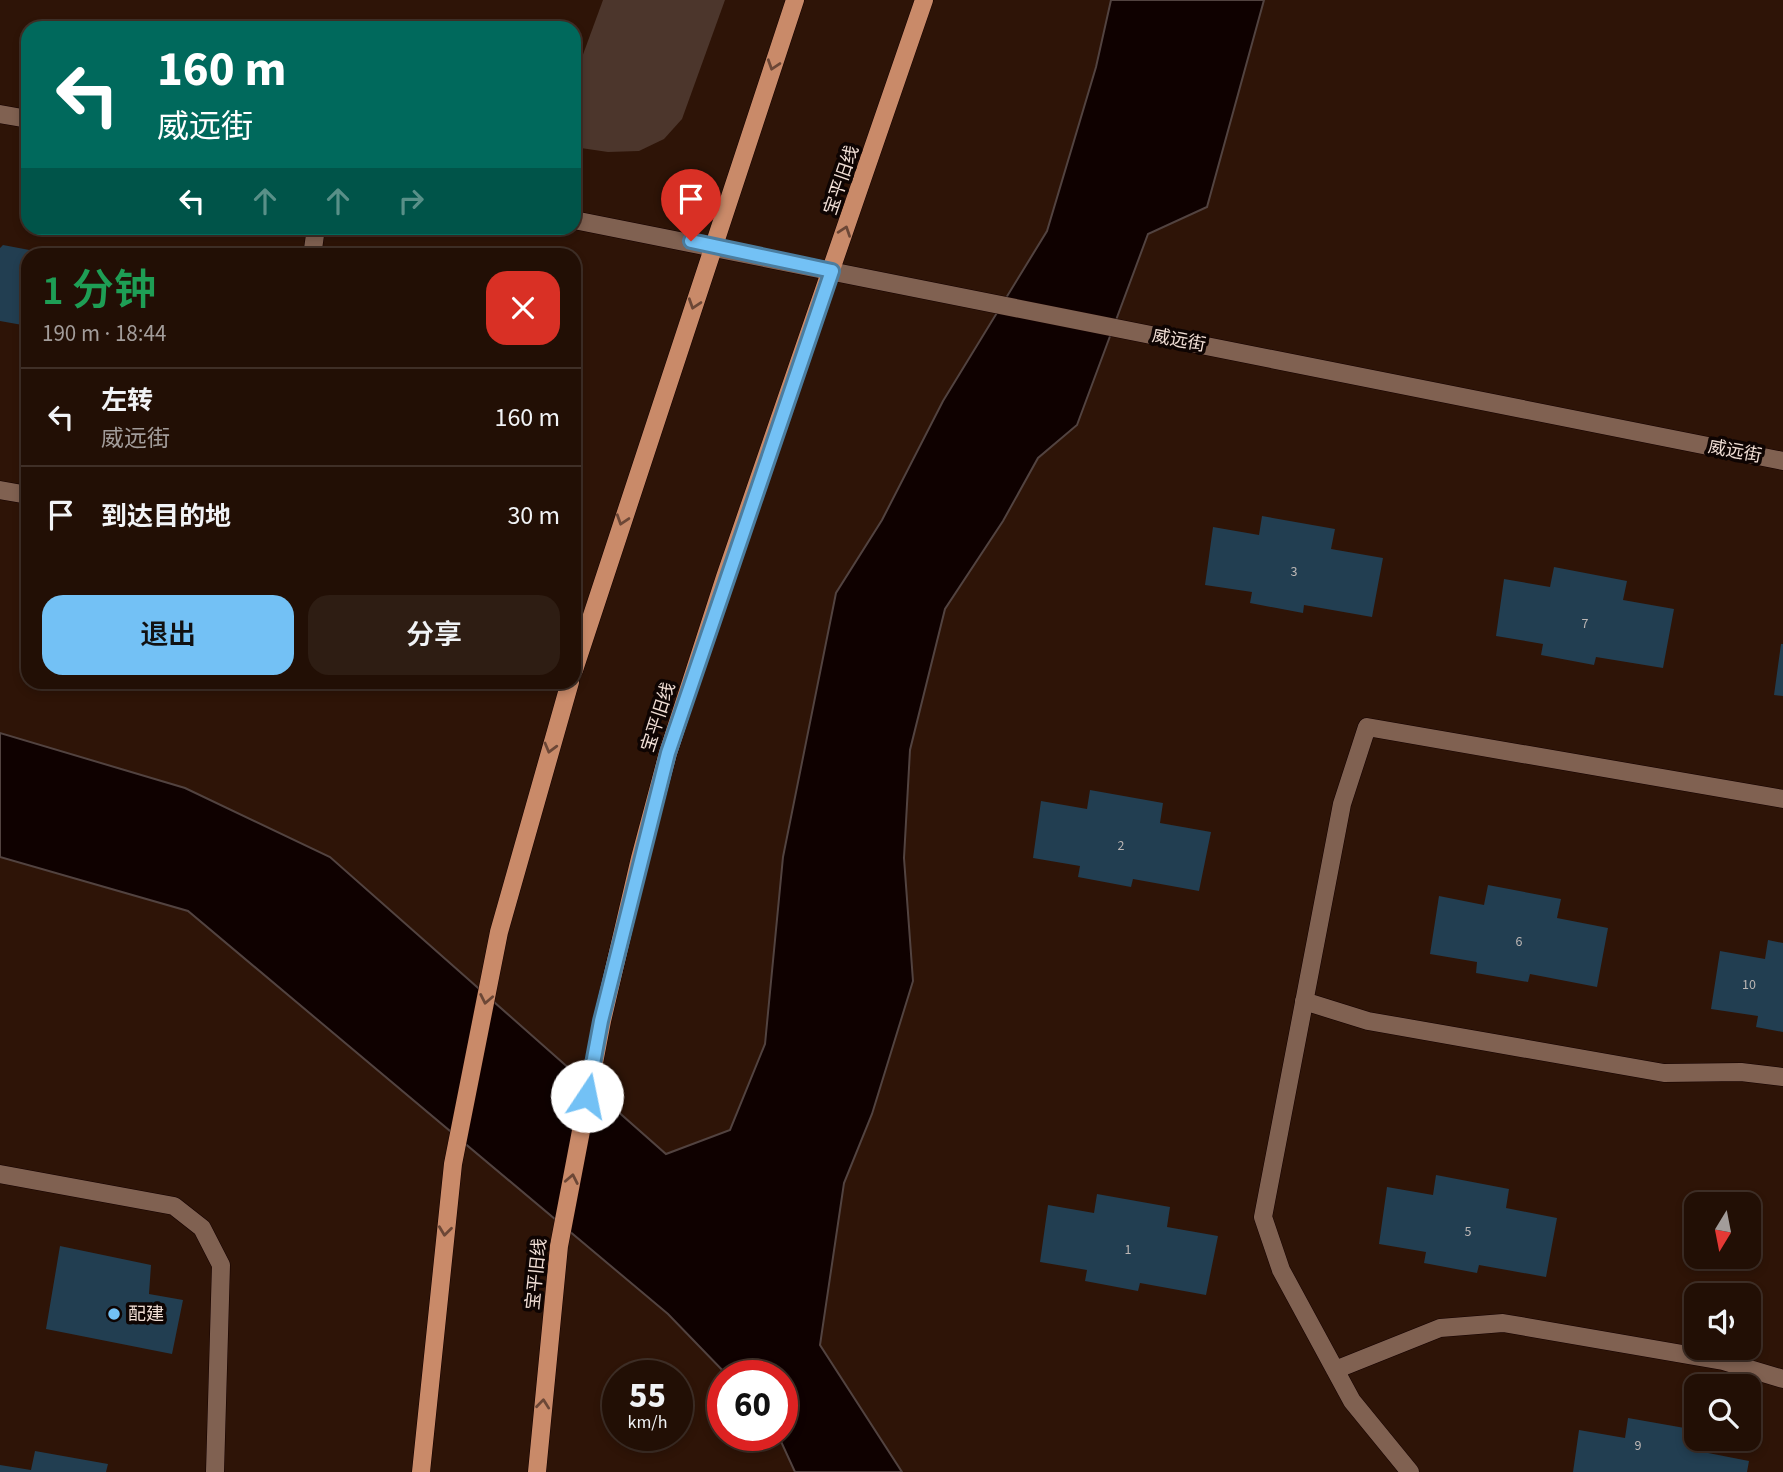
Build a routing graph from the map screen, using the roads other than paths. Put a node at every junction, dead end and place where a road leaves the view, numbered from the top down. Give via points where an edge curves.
1 (795, 0) edge
2 (924, 0) edge
3 (0, 114) edge
4 (21, 118) edge
5 (581, 221) edge
6 (714, 245) junction
7 (832, 271) junction
8 (1783, 461) edge
9 (0, 490) edge
10 (21, 494) edge
11 (581, 649) edge
12 (568, 689) edge
13 (1783, 799) edge
14 (1304, 1001) junction
15 (1783, 1077) edge
16 (0, 1174) edge
17 (1335, 1370) junction
18 (1783, 1379) edge
19 (215, 1472) edge
20 (421, 1472) edge
21 (537, 1472) edge
22 (1410, 1472) edge

1 -> 6 main road
7 -> 2 main road, 宝平旧线
3 - 4 street
5 - 6 street, 威远街
6 - 7 street, 威远街
6 -> 11 main road
7 - 8 street, 威远街
21 -> 7 main road, 宝平旧线 via 559,1246 601,1021 668,753
9 - 10 street
12 -> 20 main road via 499,932 453,1164
13 - 14 street via 1367,727 1342,804
14 - 15 street via 1368,1021 1664,1073 1741,1072
14 - 17 street via 1263,1217 1281,1270
16 - 19 street via 174,1206 202,1228 221,1265
17 - 18 street via 1440,1328 1503,1323 1723,1361
17 - 22 street via 1352,1401

